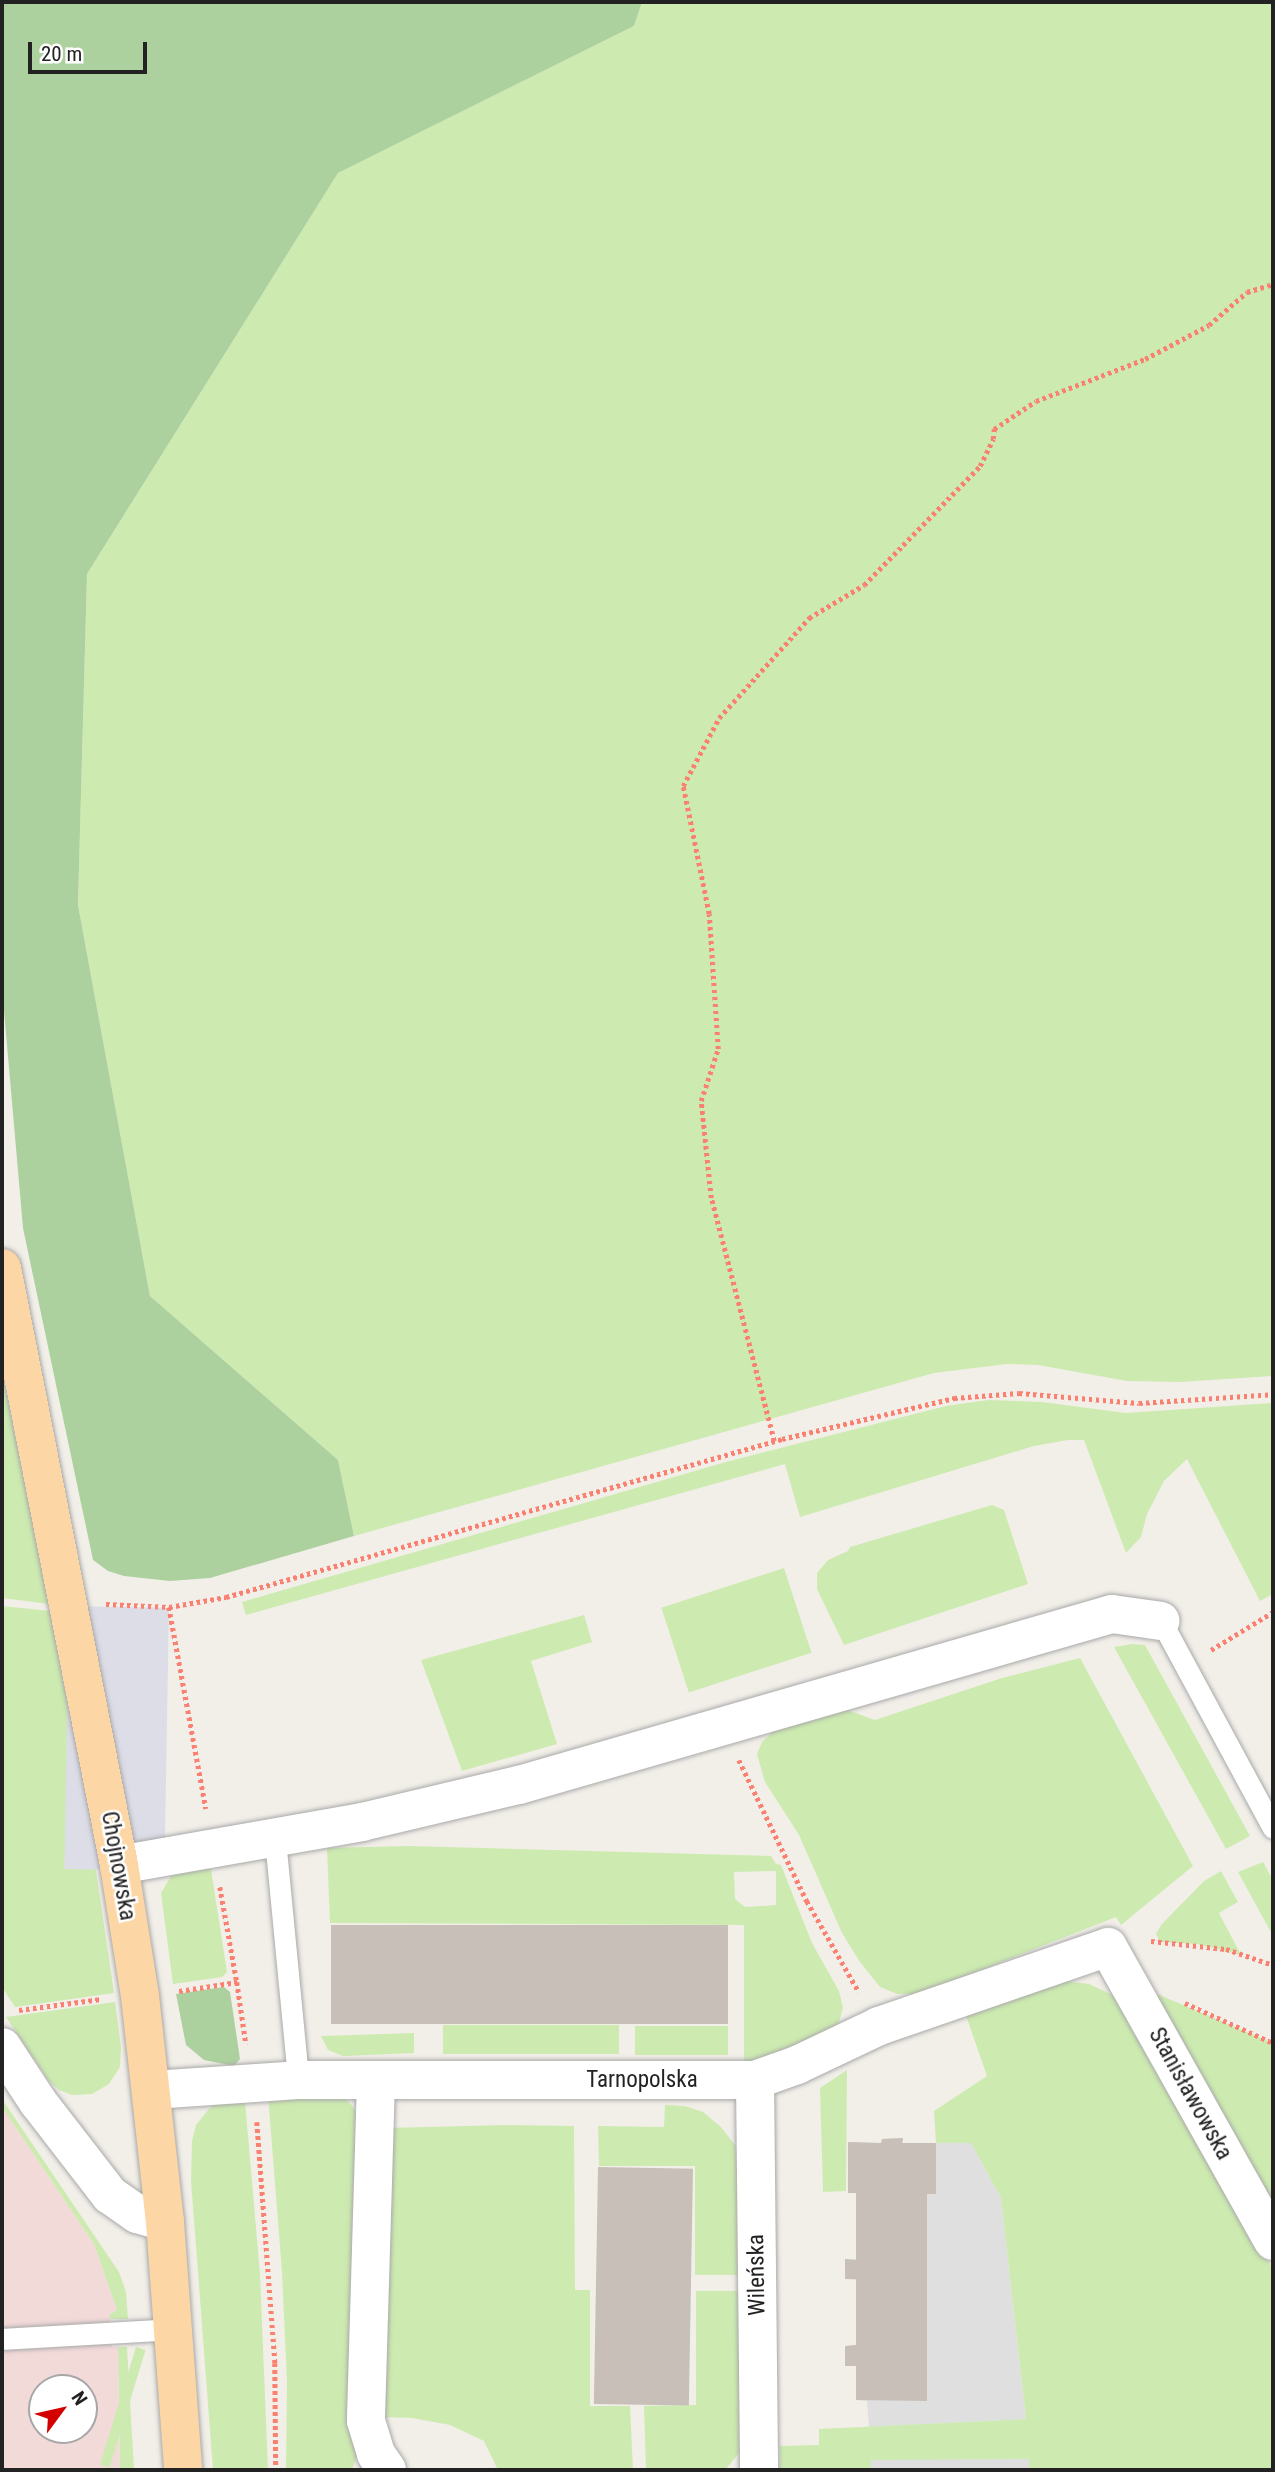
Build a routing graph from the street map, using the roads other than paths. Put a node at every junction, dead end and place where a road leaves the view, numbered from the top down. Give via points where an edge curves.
1 (2, 1268) edge
2 (1161, 1621) joint
3 (1273, 1828) edge
4 (275, 1839) junction
5 (119, 1864) junction
6 (1108, 1947) joint
7 (2, 2047) edge
8 (298, 2080) junction
9 (376, 2080) junction
10 (755, 2080) junction
11 (153, 2090) junction
12 (165, 2222) junction
13 (1273, 2241) edge
14 (174, 2329) junction
15 (2, 2339) edge
16 (183, 2470) edge
17 (387, 2470) edge
18 (759, 2470) edge

1 - 5 main road, Chojnowska
2 - 3 lane
2 - 4 street via 1112,1614 519,1785
4 - 5 street
4 - 8 lane
5 - 11 main road, Chojnowska
6 - 10 street, Tarnopolska via 879,2026 797,2066
6 - 13 street, Stanisławowska
7 - 12 street via 110,2195 137,2214
8 - 9 street, Tarnopolska
8 - 11 street, Tarnopolska
9 - 10 street, Tarnopolska
9 - 17 street via 366,2421 376,2455
10 - 18 street, Wileńska
11 - 12 main road, Chojnowska
12 - 14 main road, Chojnowska
14 - 15 lane
14 - 16 main road, Chojnowska

